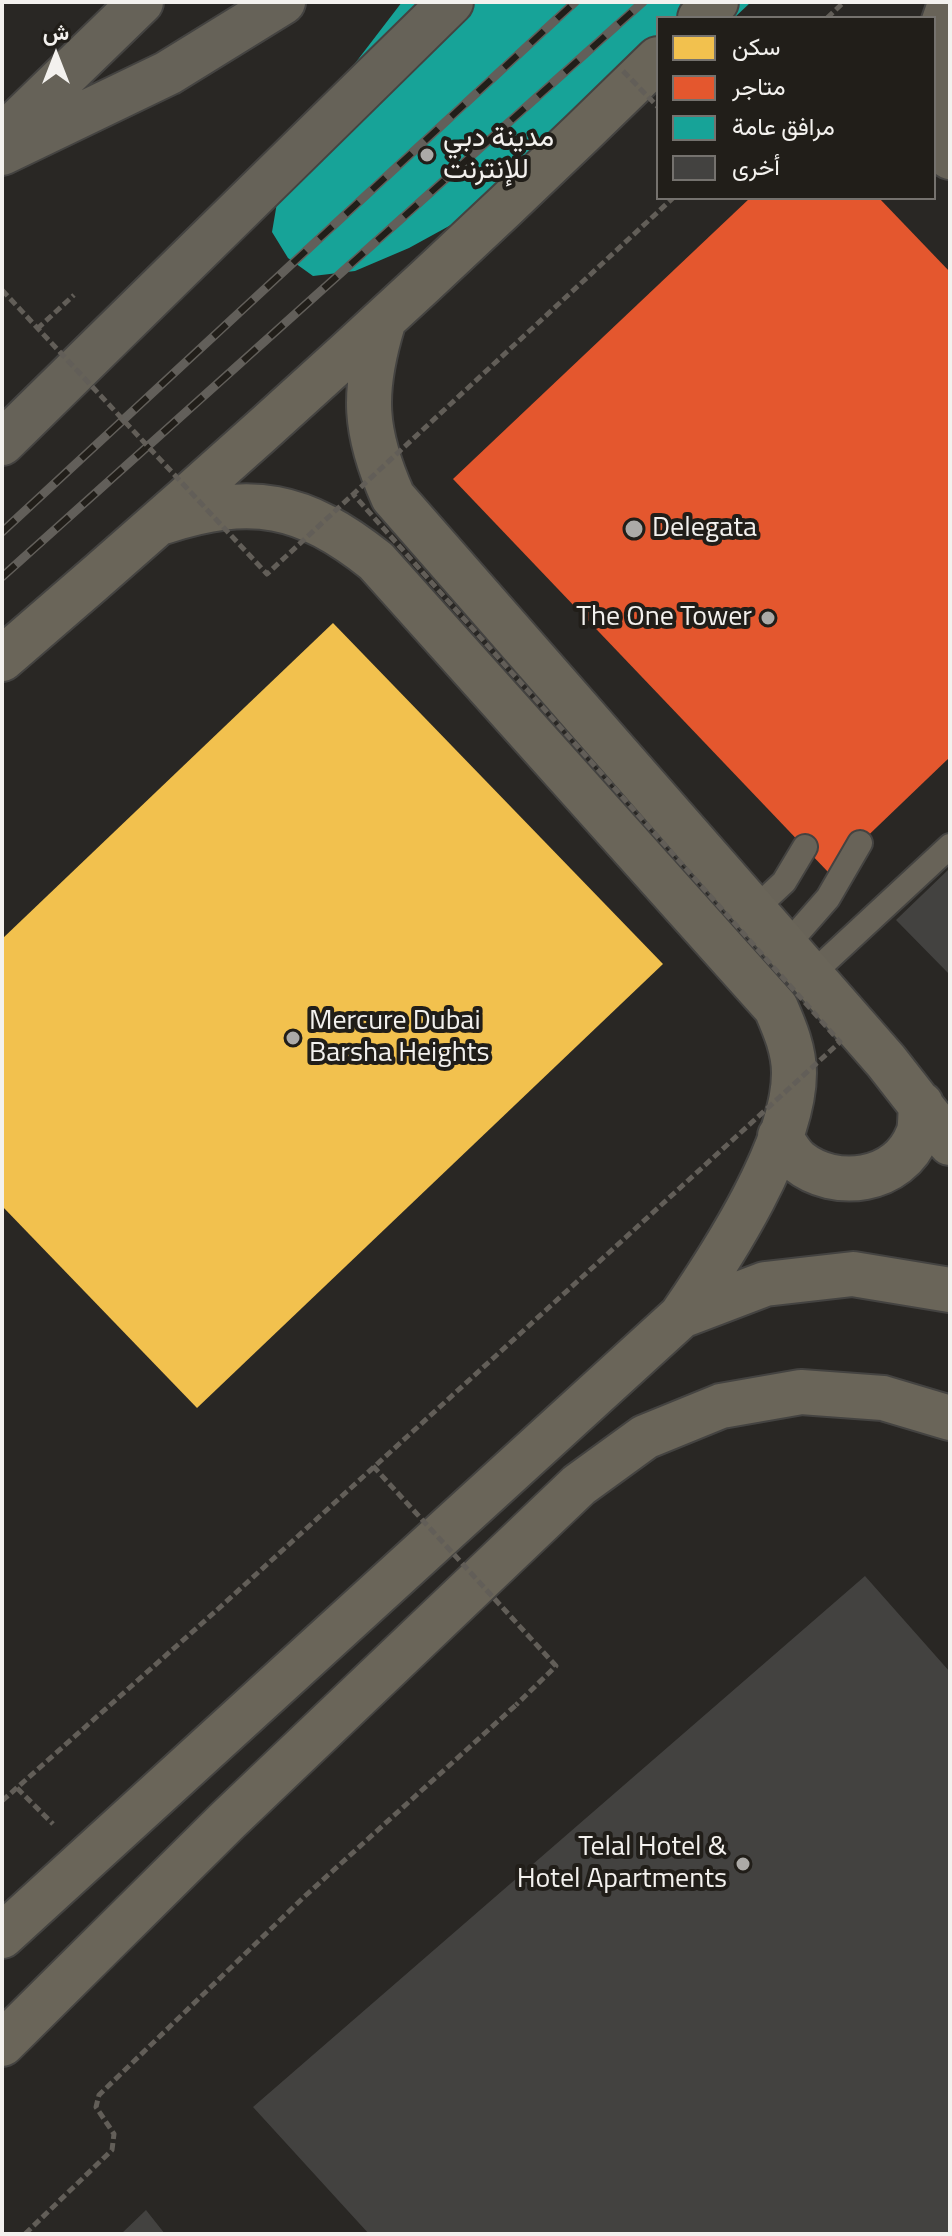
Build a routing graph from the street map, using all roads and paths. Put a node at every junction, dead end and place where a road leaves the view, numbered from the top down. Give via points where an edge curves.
1 (141, 2) edge
2 (283, 2) edge
3 (451, 2) edge
4 (844, 2) edge
5 (950, 4) edge
6 (829, 16) edge
7 (640, 65) edge
8 (936, 89) edge
9 (656, 102) edge
10 (936, 128) edge
11 (2, 137) edge
12 (2, 153) edge
13 (950, 157) edge
14 (671, 200) edge
15 (2, 290) edge
16 (383, 323) junction
17 (2, 443) edge
18 (353, 494) junction
19 (163, 522) junction
20 (2, 659) edge
21 (860, 843) dead end
22 (950, 846) edge
23 (805, 847) dead end
24 (754, 910) junction
25 (799, 961) junction
26 (921, 1104) junction
27 (780, 1136) junction
28 (950, 1143) edge
29 (950, 1290) edge
30 (681, 1316) junction
31 (950, 1418) edge
32 (373, 1466) junction
33 (2, 1801) edge
34 (2, 1936) edge
35 (2, 2044) edge
36 (25, 2234) edge

1 - 11 highway
2 - 12 highway via 168,73
3 - 17 highway
4 - 6 path
5 - 8 street
7 - 9 path, bridge
7 - 16 street
10 - 13 street
14 - 18 path, bridge
15 - 18 path, bridge via 267,574
16 - 19 street
16 - 24 street via 370,366 367,411 375,456 393,497
18 - 32 path, bridge via 840,1042
19 - 20 street
19 - 27 street via 208,507 268,507 298,513 340,532 376,561 776,1008 790,1039 795,1072
21 - 25 lane
22 - 25 lane
23 - 24 lane via 784,882
24 - 25 street
25 - 26 street
26 - 27 street via 918,1134 902,1159 878,1174 850,1181 821,1175 796,1159
26 - 28 street
27 - 30 street via 736,1229
29 - 30 street via 853,1274 765,1284
30 - 34 street
31 - 35 street via 883,1398 801,1392 721,1406 645,1437 579,1485
32 - 33 path, bridge
32 - 36 path, bridge via 556,1666 305,1896 99,2095 96,2107 114,2134 112,2150

